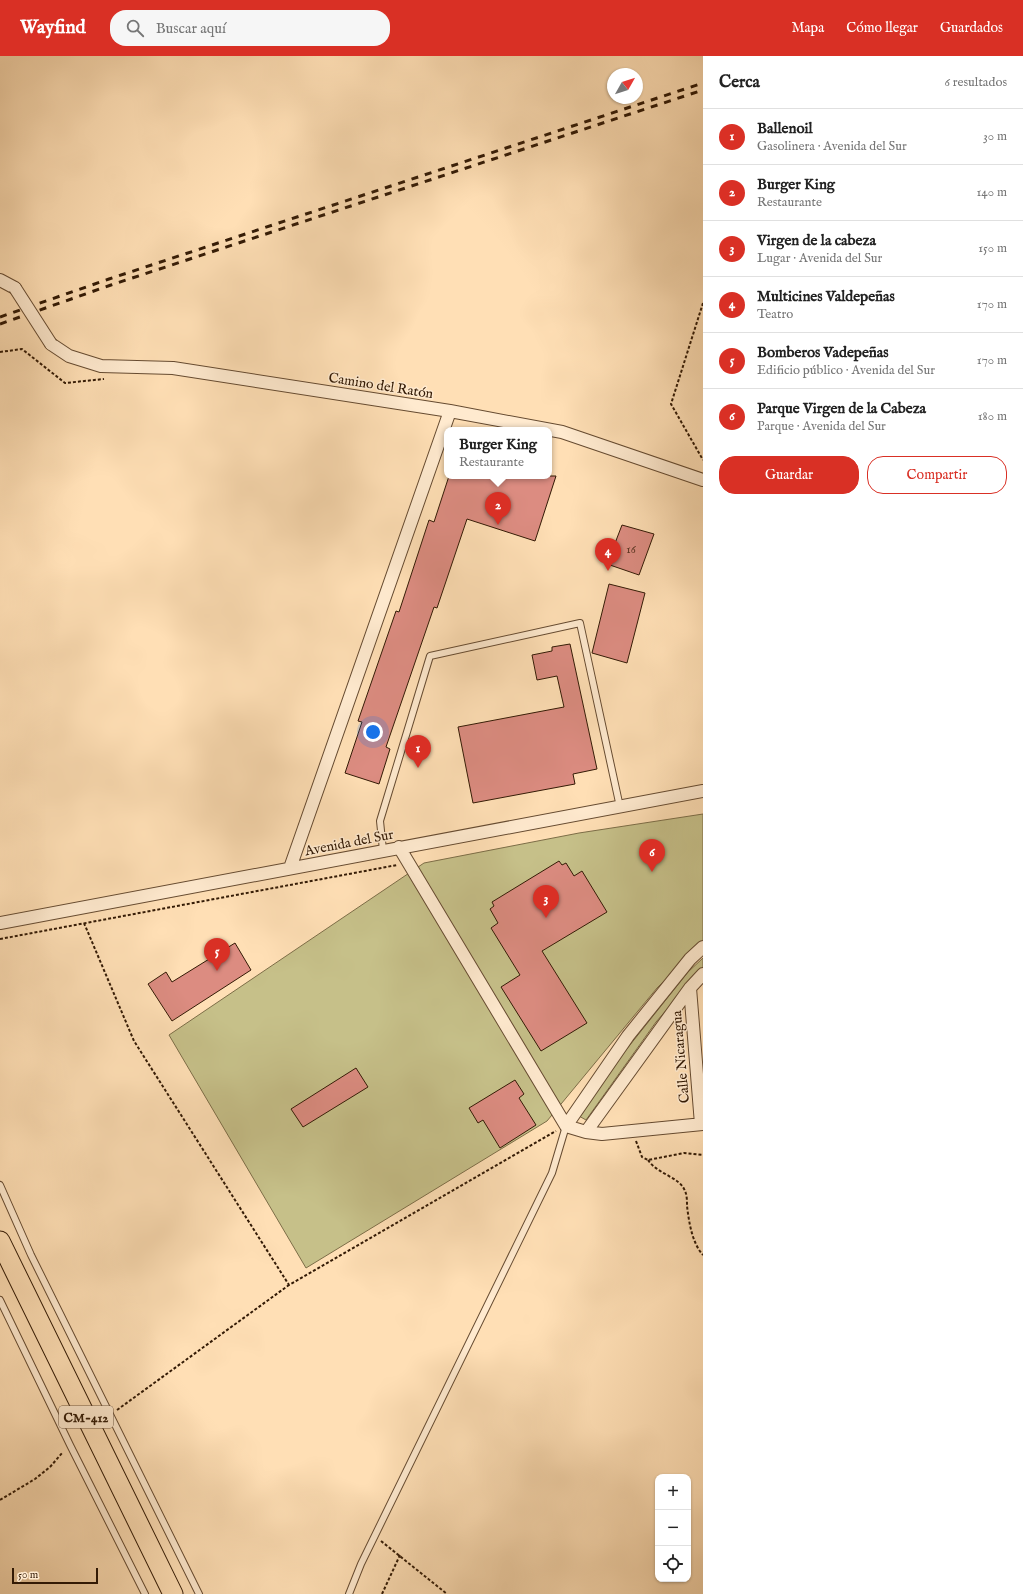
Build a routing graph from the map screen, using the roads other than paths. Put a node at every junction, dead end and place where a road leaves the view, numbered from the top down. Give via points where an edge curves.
1 (0, 280) edge
2 (450, 411) junction
3 (444, 427) edge
4 (535, 427) edge
5 (444, 428) edge
6 (552, 430) edge
7 (703, 480) edge
8 (703, 791) edge
9 (620, 807) junction
10 (399, 847) junction
11 (383, 850) junction
12 (290, 868) junction
13 (0, 924) edge
14 (703, 947) edge
15 (703, 974) edge
16 (690, 988) junction
17 (702, 1124) edge
18 (566, 1126) junction
19 (586, 1132) junction
20 (0, 1185) edge
21 (0, 1241) edge
22 (0, 1300) edge
23 (145, 1594) edge
24 (173, 1594) edge
25 (199, 1594) edge
26 (349, 1594) edge

1 - 2 street, Camino del Ratón, bridge via 16,288 51,344 69,356 101,366 173,368
2 - 3 street
2 - 4 street, Camino del Ratón
5 - 12 street
6 - 7 street, Camino del Ratón
8 - 9 street, Avenida del Sur
9 - 10 street, Avenida del Sur
9 - 11 lane via 580,623 430,656 380,820
10 - 11 street, Avenida del Sur
10 - 18 street
11 - 12 street, Avenida del Sur
12 - 13 street, Avenida del Sur
14 - 18 street via 690,959 628,1036
15 - 16 street
16 - 17 street, Calle Nicaragua
16 - 19 street
17 - 19 street via 602,1134
18 - 19 street
18 - 26 lane via 552,1173 361,1564
20 - 25 lane via 31,1254
21 - 24 main road, CM-412
22 - 23 lane

